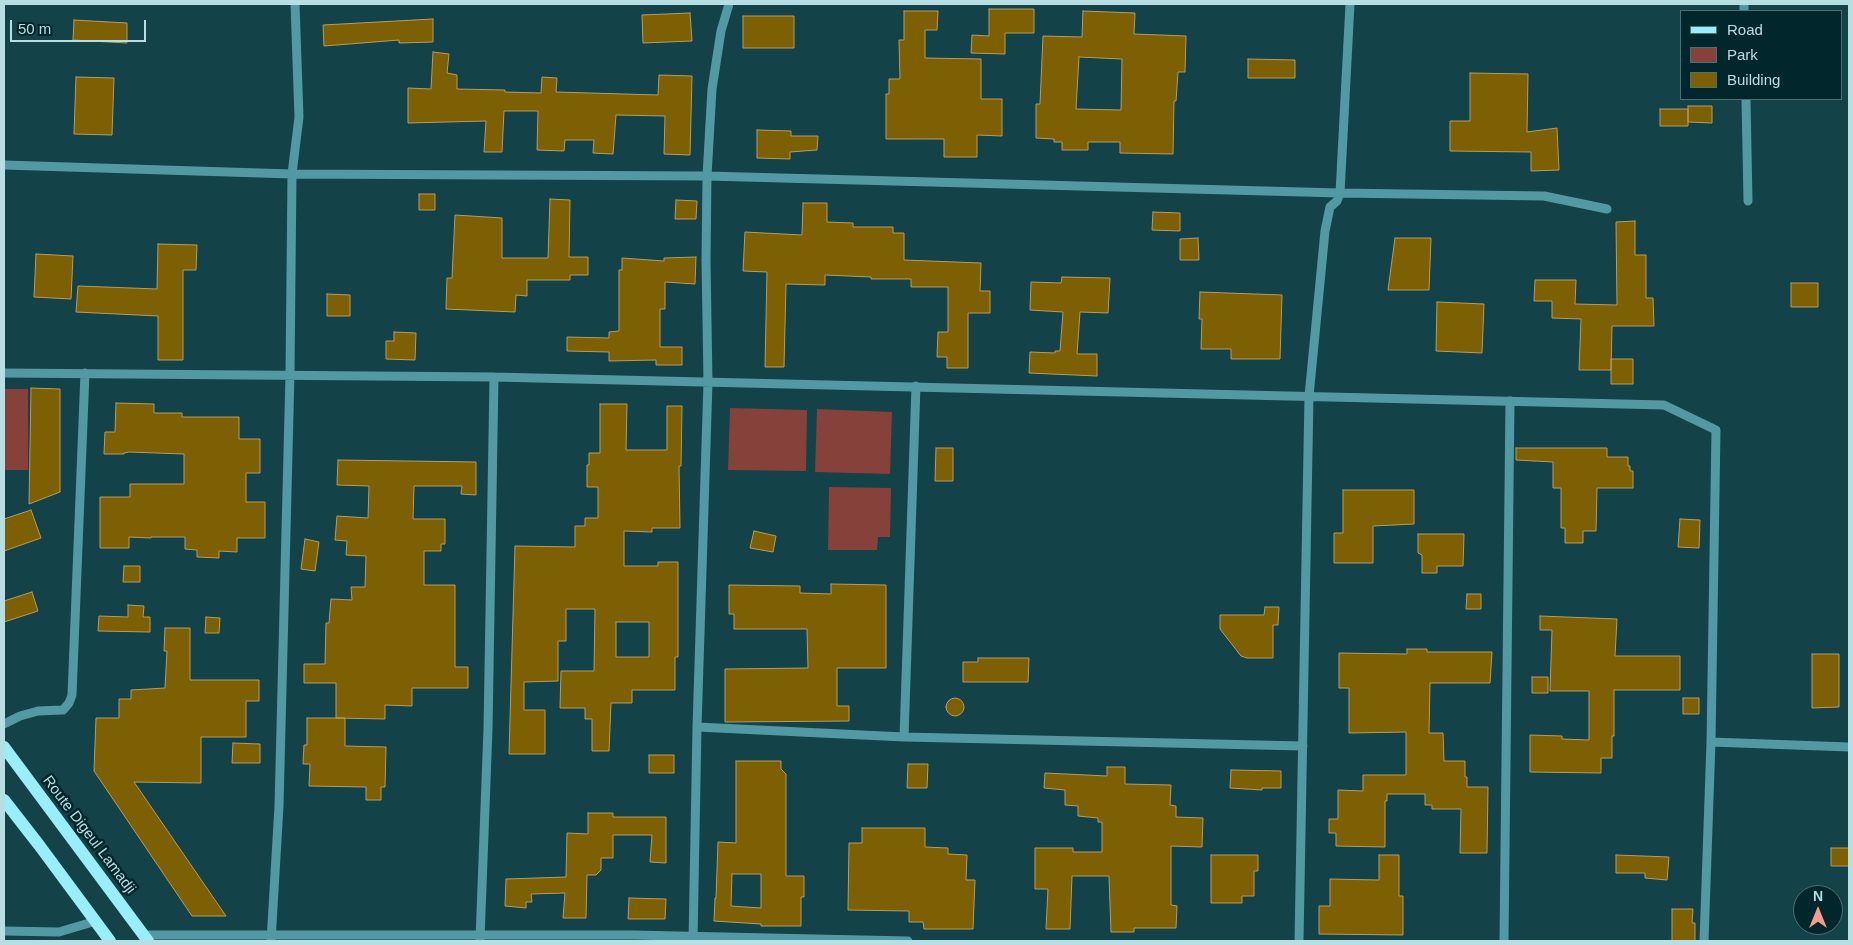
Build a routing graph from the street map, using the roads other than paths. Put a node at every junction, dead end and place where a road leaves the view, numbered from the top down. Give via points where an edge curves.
1 (295, 4) edge
2 (730, 4) edge
3 (1350, 4) edge
4 (1746, 100) edge
5 (4, 165) edge
6 (292, 174) junction
7 (707, 176) junction
8 (1340, 193) junction
9 (1748, 201) dead end
10 (1607, 209) dead end
11 (4, 373) edge
12 (85, 373) junction
13 (290, 374) junction
14 (494, 377) junction
15 (708, 382) junction
16 (916, 386) junction
17 (1309, 396) junction
18 (1510, 401) junction
19 (4, 724) edge
20 (697, 727) junction
21 (904, 737) junction
22 (1711, 742) junction
23 (1303, 746) junction
24 (1849, 747) edge
25 (4, 748) edge
26 (4, 800) edge
27 (96, 921) junction
28 (4, 931) edge
29 (146, 938) edge
30 (271, 938) edge
31 (481, 938) edge
32 (693, 939) edge
33 (110, 941) edge
34 (908, 941) edge
35 (1298, 941) edge
36 (1504, 941) edge
37 (1704, 941) edge

1 - 6 street via 299,117
2 - 7 street via 721,31 712,89
3 - 8 street
4 - 9 street
5 - 6 street
6 - 7 street
6 - 13 street
7 - 8 street
7 - 15 street
8 - 10 street via 1544,196
8 - 17 street via 1330,207 1325,231
11 - 12 street
12 - 13 street
12 - 19 street via 72,695 63,710 38,711
13 - 14 street
13 - 30 street via 279,806
14 - 15 street
14 - 31 street
15 - 16 street
15 - 20 street
16 - 17 street
16 - 21 street
17 - 18 street
17 - 23 street
18 - 22 street via 1664,405 1716,430
18 - 36 street
20 - 21 street
20 - 32 street
21 - 23 street
22 - 24 street
22 - 37 street
23 - 35 street
25 - 29 main road, Route Digeul Lamadji
26 - 27 main road
27 - 28 street via 59,932
27 - 33 main road
29 - 30 street
30 - 31 street
31 - 32 street via 633,934
32 - 34 street

